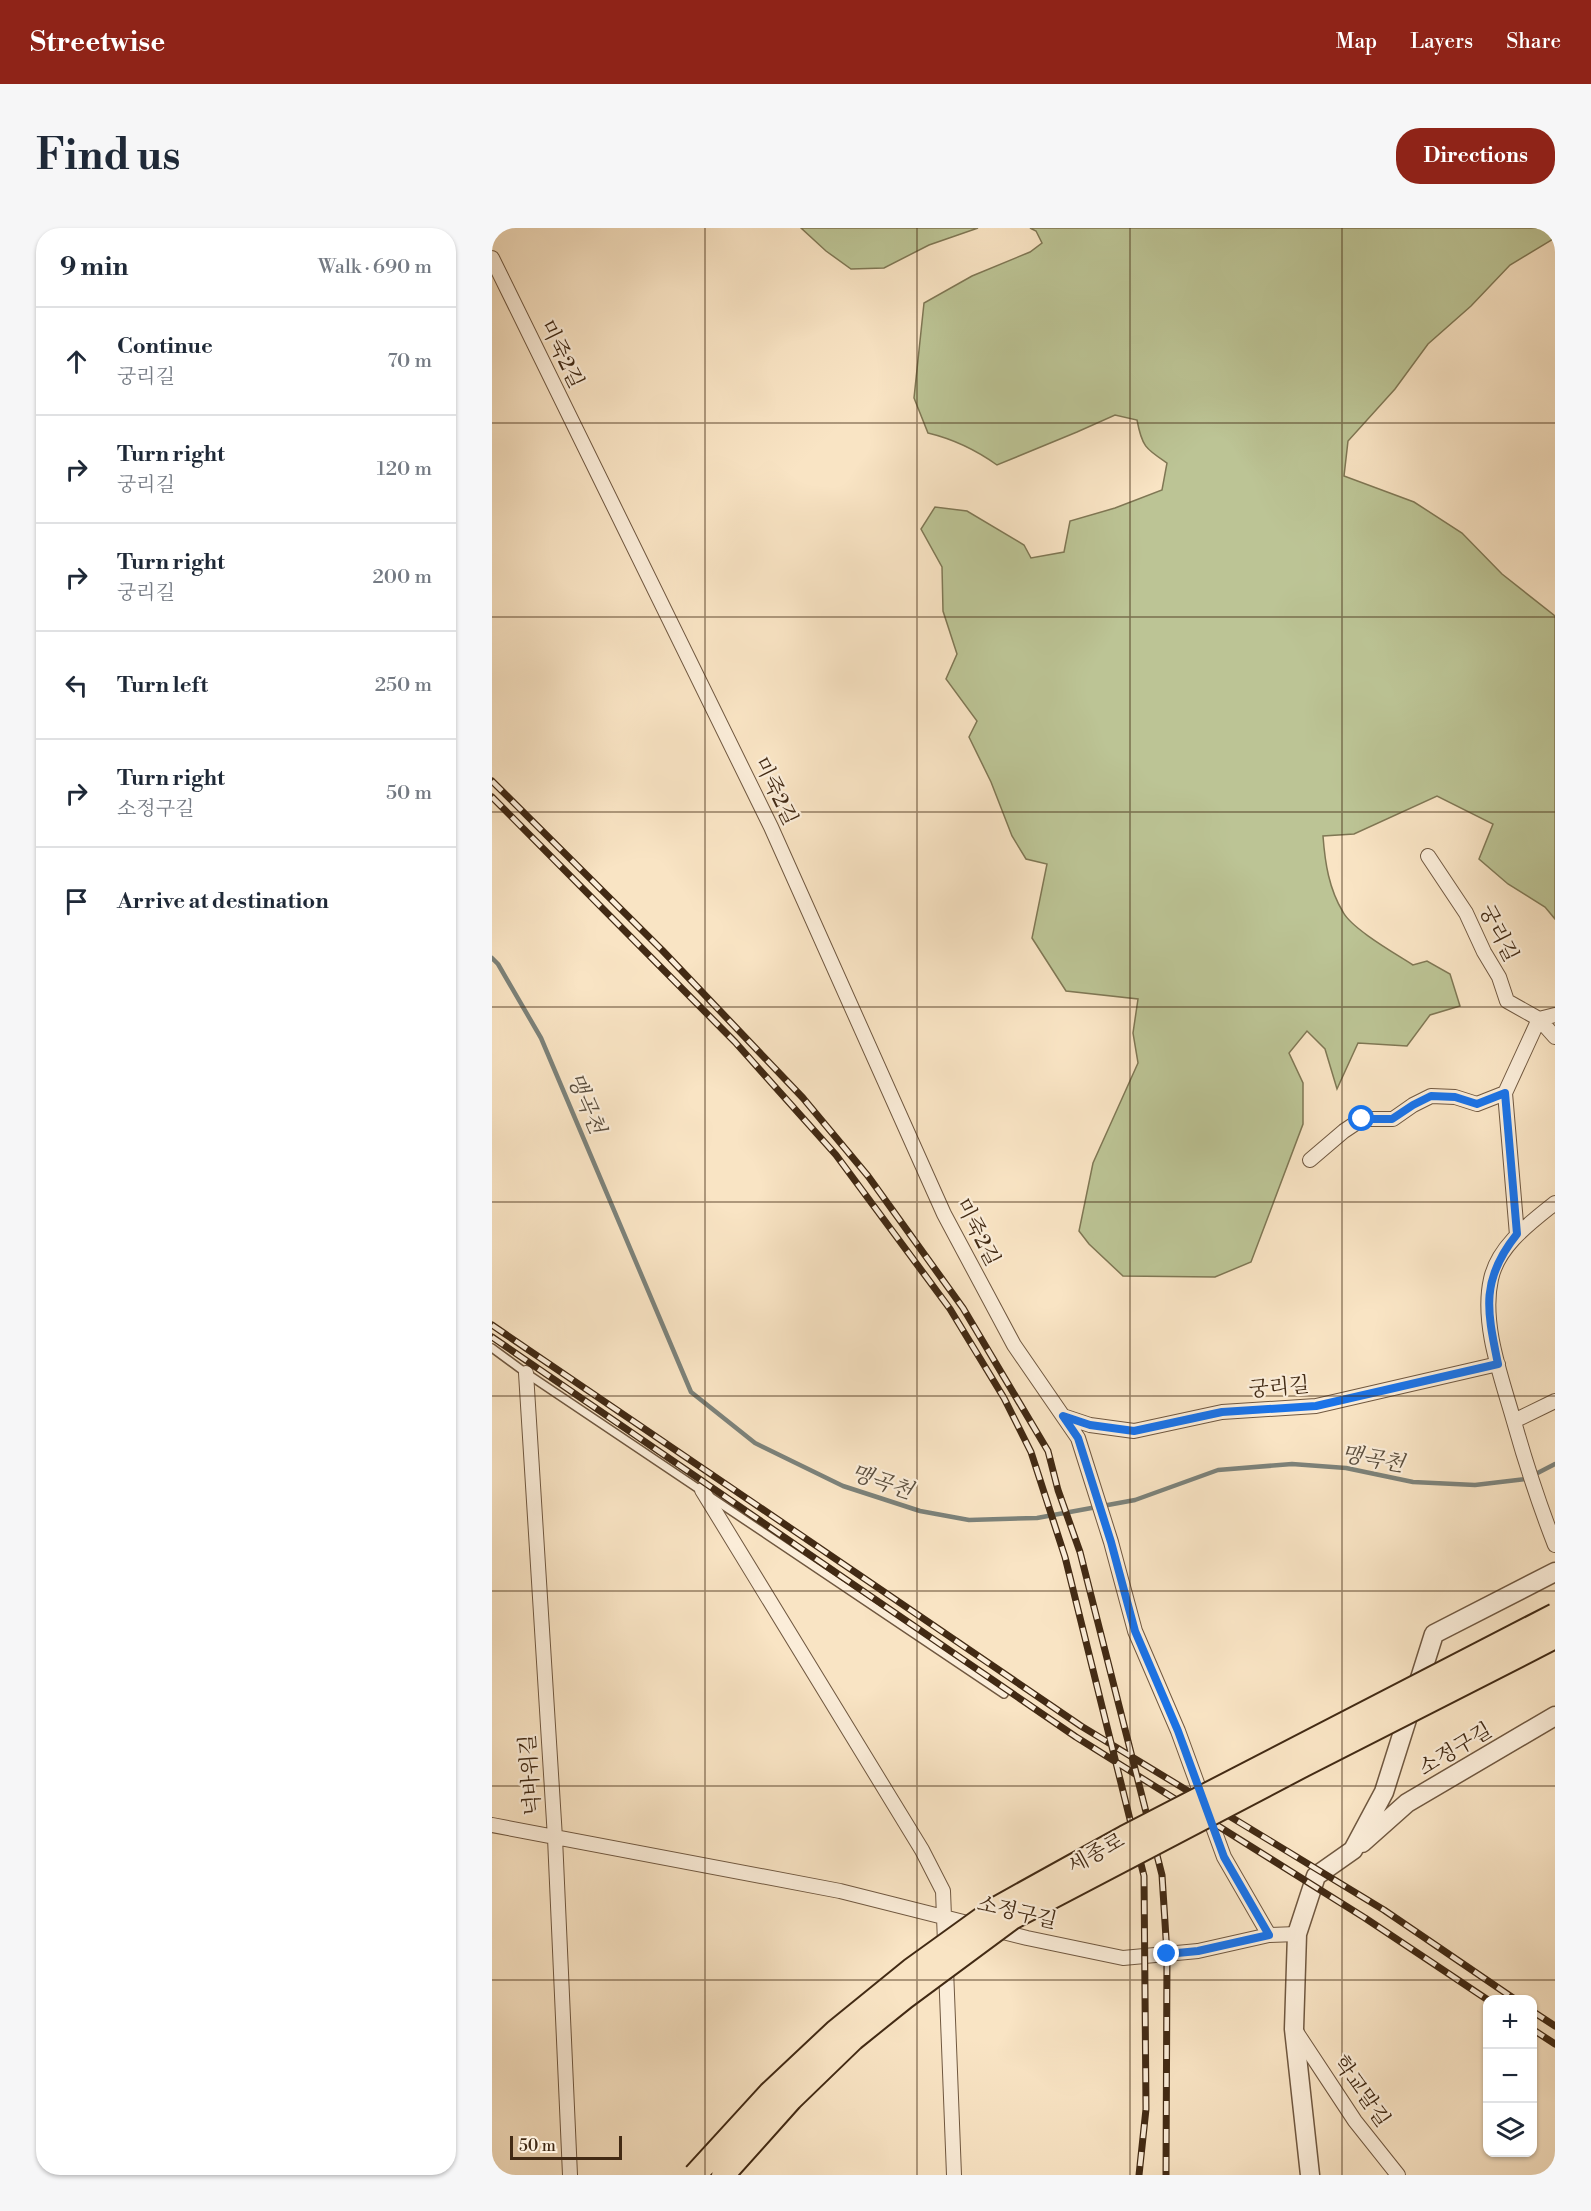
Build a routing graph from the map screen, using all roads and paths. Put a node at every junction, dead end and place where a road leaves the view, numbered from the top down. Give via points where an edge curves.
1 (492, 258) edge
2 (1428, 856) dead end
3 (1555, 1015) edge
4 (1539, 1019) junction
5 (1555, 1037) edge
6 (1505, 1093) junction
7 (1310, 1160) dead end
8 (1555, 1203) edge
9 (1517, 1234) junction
10 (492, 1348) edge
11 (1498, 1364) junction
12 (526, 1373) junction
13 (1555, 1401) edge
14 (1063, 1416) junction
15 (1514, 1421) junction
16 (702, 1490) junction
17 (1554, 1544) edge
18 (1555, 1572) edge
19 (1555, 1615) edge
20 (1555, 1638) edge
21 (1005, 1694) dead end
22 (1555, 1716) edge
23 (492, 1825) edge
24 (555, 1838) junction
25 (1353, 1850) junction
26 (945, 1918) junction
27 (1297, 1934) junction
28 (1269, 1935) junction
29 (1294, 2029) junction
30 (570, 2175) edge
31 (695, 2175) edge
32 (723, 2175) edge
33 (954, 2175) edge
34 (1310, 2175) edge
35 (1398, 2175) edge

1 - 14 street, 미죽2길 via 771,827 944,1214 1014,1345
2 - 4 street, 궁리길 via 1466,913 1507,1001
3 - 4 street
4 - 5 street, 궁리길
4 - 6 street
6 - 7 street via 1477,1104 1455,1097 1431,1096 1392,1119 1362,1119
6 - 9 street
8 - 9 street
9 - 11 street via 1504,1250 1491,1278 1489,1319
10 - 12 lane
11 - 14 street, 궁리길 via 1316,1406 1222,1412 1134,1431 1090,1425
11 - 15 street
12 - 16 lane
12 - 24 street, 넉바위길
13 - 15 street
14 - 28 street, 미죽2길 via 1078,1438 1135,1631 1178,1731 1224,1857
15 - 17 street
16 - 21 lane
16 - 26 street via 922,1850 943,1891
18 - 25 street via 1434,1634 1384,1792
19 - 31 main road, 세종로, bridge via 1125,1837 997,1908 836,2031 770,2093
20 - 32 main road, 세종로, bridge via 1012,1918 853,2038
22 - 25 street, 소정구길 via 1407,1803
23 - 24 street, 소정구길
24 - 26 street, 소정구길 via 840,1891
24 - 30 street, 넉바위길
25 - 27 street, 소정구길 via 1316,1876
26 - 28 street, 소정구길 via 1123,1958 1198,1951
26 - 33 street
27 - 28 street, 소정구길
27 - 29 street
29 - 34 street
29 - 35 street, 학교말길 via 1355,2121

